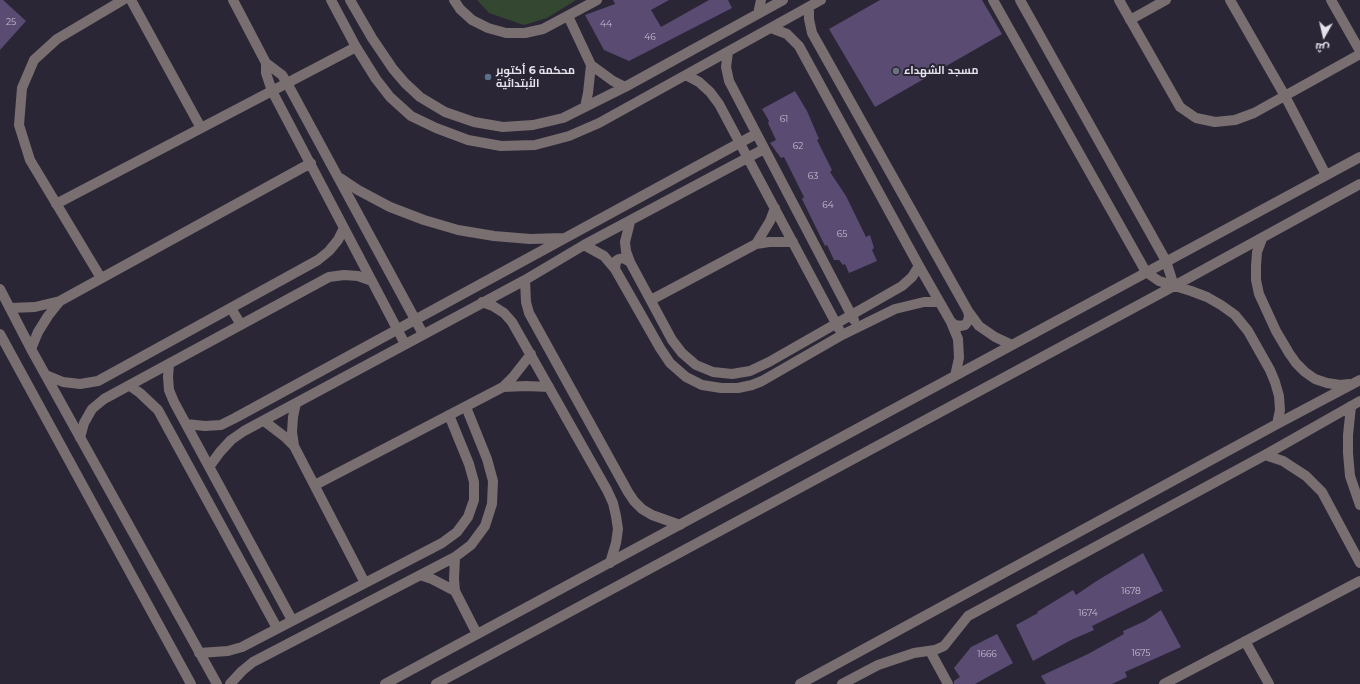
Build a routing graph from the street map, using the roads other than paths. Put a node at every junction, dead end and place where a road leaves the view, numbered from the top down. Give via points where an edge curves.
1 (123, 0) edge
2 (131, 0) edge
3 (233, 0) edge
4 (331, 0) edge
5 (350, 0) edge
6 (454, 0) edge
7 (597, 0) edge
8 (761, 0) edge
9 (783, 0) edge
10 (821, 0) edge
11 (993, 0) edge
12 (1020, 0) edge
13 (1119, 0) edge
14 (1166, 0) edge
15 (1230, 0) edge
16 (1332, 0) edge
17 (809, 7) junction
18 (758, 14) junction
19 (568, 16) junction
20 (1130, 20) junction
21 (771, 28) junction
22 (356, 47) junction
23 (822, 49) junction
24 (1360, 51) edge
25 (728, 52) junction
26 (1360, 54) edge
27 (807, 59) junction
28 (266, 63) junction
29 (591, 65) junction
30 (686, 75) junction
31 (287, 83) junction
32 (625, 87) junction
33 (272, 91) junction
34 (1285, 96) junction
35 (585, 107) junction
36 (201, 128) junction
37 (756, 134) junction
38 (740, 143) junction
39 (764, 149) junction
40 (748, 157) junction
41 (1360, 157) edge
42 (311, 163) junction
43 (1326, 175) junction
44 (338, 177) junction
45 (1360, 184) edge
46 (56, 204) junction
47 (775, 208) junction
48 (630, 222) junction
49 (344, 228) junction
50 (566, 238) junction
51 (1262, 238) junction
52 (793, 242) junction
53 (756, 244) junction
54 (584, 245) junction
55 (1166, 261) junction
56 (630, 262) junction
57 (919, 266) junction
58 (615, 269) junction
59 (1146, 272) junction
60 (101, 278) junction
61 (526, 280) junction
62 (372, 281) junction
63 (1174, 286) junction
64 (0, 289) edge
65 (651, 300) junction
66 (60, 301) junction
67 (482, 302) junction
68 (939, 302) junction
69 (10, 308) junction
70 (231, 308) junction
71 (968, 311) junction
72 (852, 315) junction
73 (415, 320) junction
74 (951, 322) junction
75 (534, 323) junction
76 (836, 324) junction
77 (241, 325) junction
78 (858, 327) junction
79 (398, 330) junction
80 (519, 332) junction
81 (0, 334) edge
82 (423, 334) junction
83 (842, 335) junction
84 (405, 344) junction
85 (1012, 345) junction
86 (31, 349) junction
87 (531, 354) junction
88 (169, 364) junction
89 (46, 375) junction
90 (955, 376) junction
91 (1356, 382) edge
92 (130, 386) junction
93 (503, 387) junction
94 (549, 387) junction
95 (1360, 401) edge
96 (174, 402) junction
97 (296, 403) junction
98 (1351, 406) junction
99 (466, 407) junction
100 (158, 410) junction
101 (449, 415) junction
102 (264, 421) junction
103 (186, 424) junction
104 (1277, 424) junction
105 (80, 438) junction
106 (294, 446) junction
107 (1265, 455) junction
108 (209, 467) junction
109 (314, 485) junction
110 (1360, 505) edge
111 (680, 525) junction
112 (455, 557) junction
113 (610, 563) junction
114 (1360, 563) edge
115 (420, 575) junction
116 (1360, 581) edge
117 (365, 583) junction
118 (455, 590) junction
119 (292, 620) junction
120 (277, 628) junction
121 (477, 634) junction
122 (1245, 641) junction
123 (930, 651) junction
124 (199, 653) junction
125 (191, 684) edge
126 (217, 684) edge
127 (230, 684) edge
128 (385, 684) edge
129 (436, 684) edge
130 (800, 684) edge
131 (842, 684) edge
132 (948, 684) edge
133 (1164, 684) edge
134 (1269, 684) edge

1 - 46 street via 57,39 34,60 22,88 19,125 30,160
2 - 36 street
3 - 28 street
4 - 22 street
5 - 35 street via 393,69 420,97 445,112 474,122 503,126 534,125 562,118
6 - 19 street via 472,20 506,33 525,33 543,29
7 - 19 street
8 - 18 street
9 - 18 street
10 - 17 street
11 - 59 street
12 - 55 street
13 - 20 street
14 - 20 street
15 - 34 street
16 - 24 street
17 - 21 street
17 - 23 street via 812,33
18 - 32 street
19 - 29 street
20 - 34 street via 1180,107 1196,118 1215,122 1235,120
21 - 25 street
21 - 27 street via 787,34 794,40
22 - 30 street via 390,97 411,116 468,140 501,146 535,145 569,136 599,123
22 - 31 street
23 - 27 street via 810,47 807,50
23 - 71 street
25 - 30 street
25 - 37 street via 726,67 729,82
26 - 34 street
27 - 57 street
28 - 31 street via 282,75
28 - 33 street via 266,73
29 - 32 street
29 - 35 street
30 - 38 street via 710,92
31 - 33 street
31 - 44 street
32 - 35 street
33 - 36 street
33 - 42 street
34 - 43 street
36 - 46 street
37 - 38 street
37 - 39 street
38 - 40 street
38 - 50 street
39 - 40 street
39 - 72 street
40 - 47 street
40 - 48 street
41 - 43 street
42 - 49 street
42 - 60 street
43 - 55 street
44 - 50 street via 390,207 458,230 530,239
44 - 73 street
45 - 51 street
46 - 60 street
47 - 52 street
47 - 53 street
48 - 54 street
48 - 56 street via 625,242
49 - 62 street
49 - 70 street via 333,246 318,260
50 - 73 street
51 - 63 street
51 - 91 street via 1256,266 1259,294 1289,353 1300,368 1316,379 1340,385
52 - 53 street
52 - 76 street
53 - 65 street
54 - 58 street via 604,256
54 - 61 street
55 - 59 street
55 - 63 street
56 - 58 street via 623,258 619,259
56 - 65 street
57 - 68 street
57 - 72 street via 902,286
58 - 83 street via 670,363 686,377 702,385 721,388 752,385
59 - 63 street via 1159,282
59 - 85 street
60 - 66 street
61 - 67 street
61 - 75 street via 526,302
62 - 77 street via 351,275 330,277
62 - 79 street
63 - 104 street via 1221,305 1235,315 1248,331 1276,382 1280,410
63 - 129 street
64 - 69 street
65 - 76 street via 672,340 682,353 696,365 713,372 732,374 750,371
66 - 69 street via 35,307
66 - 86 street via 44,321
67 - 80 street via 504,313
67 - 82 street
68 - 74 street
68 - 78 street via 924,302 895,309
69 - 86 street
70 - 77 street
70 - 89 street via 98,381 80,384 63,382
71 - 74 street via 968,321 965,325 955,325
71 - 85 street via 980,326
72 - 76 street
72 - 78 street
73 - 79 street
73 - 82 street
74 - 90 street via 958,339 960,358
75 - 80 street
75 - 111 street via 634,501 642,509
76 - 83 street
77 - 88 street
78 - 83 street
79 - 84 street
79 - 103 street via 221,425
80 - 87 street
81 - 125 street
82 - 84 street
84 - 97 street
85 - 90 street
86 - 89 street
87 - 93 street
87 - 94 street
88 - 92 street
88 - 96 street via 169,390
89 - 105 street
90 - 111 street
91 - 104 street
92 - 100 street
92 - 105 street via 104,399 92,409 84,423
93 - 94 street
93 - 99 street
94 - 113 street via 613,503 618,529
95 - 98 street
96 - 100 street
96 - 103 street
97 - 102 street
97 - 106 street via 292,432
98 - 107 street
98 - 110 street via 1348,435 1350,476
99 - 101 street
99 - 112 street via 493,481 492,504 484,526 471,545
100 - 120 street
101 - 109 street
101 - 117 street via 474,482 474,500 468,518 457,532 442,543
102 - 106 street
102 - 108 street via 230,440
103 - 108 street
104 - 130 street
105 - 124 street
106 - 109 street
107 - 114 street via 1282,461 1306,476 1322,492
107 - 123 street via 968,616 944,646
108 - 119 street
109 - 117 street
111 - 113 street
112 - 115 street
112 - 118 street
113 - 121 street
115 - 118 street
115 - 127 street via 253,662
116 - 122 street
117 - 119 street
118 - 121 street
119 - 120 street
120 - 124 street via 242,647 228,651
121 - 128 street
122 - 133 street
122 - 134 street
123 - 131 street via 914,653 878,665
123 - 132 street
124 - 126 street

